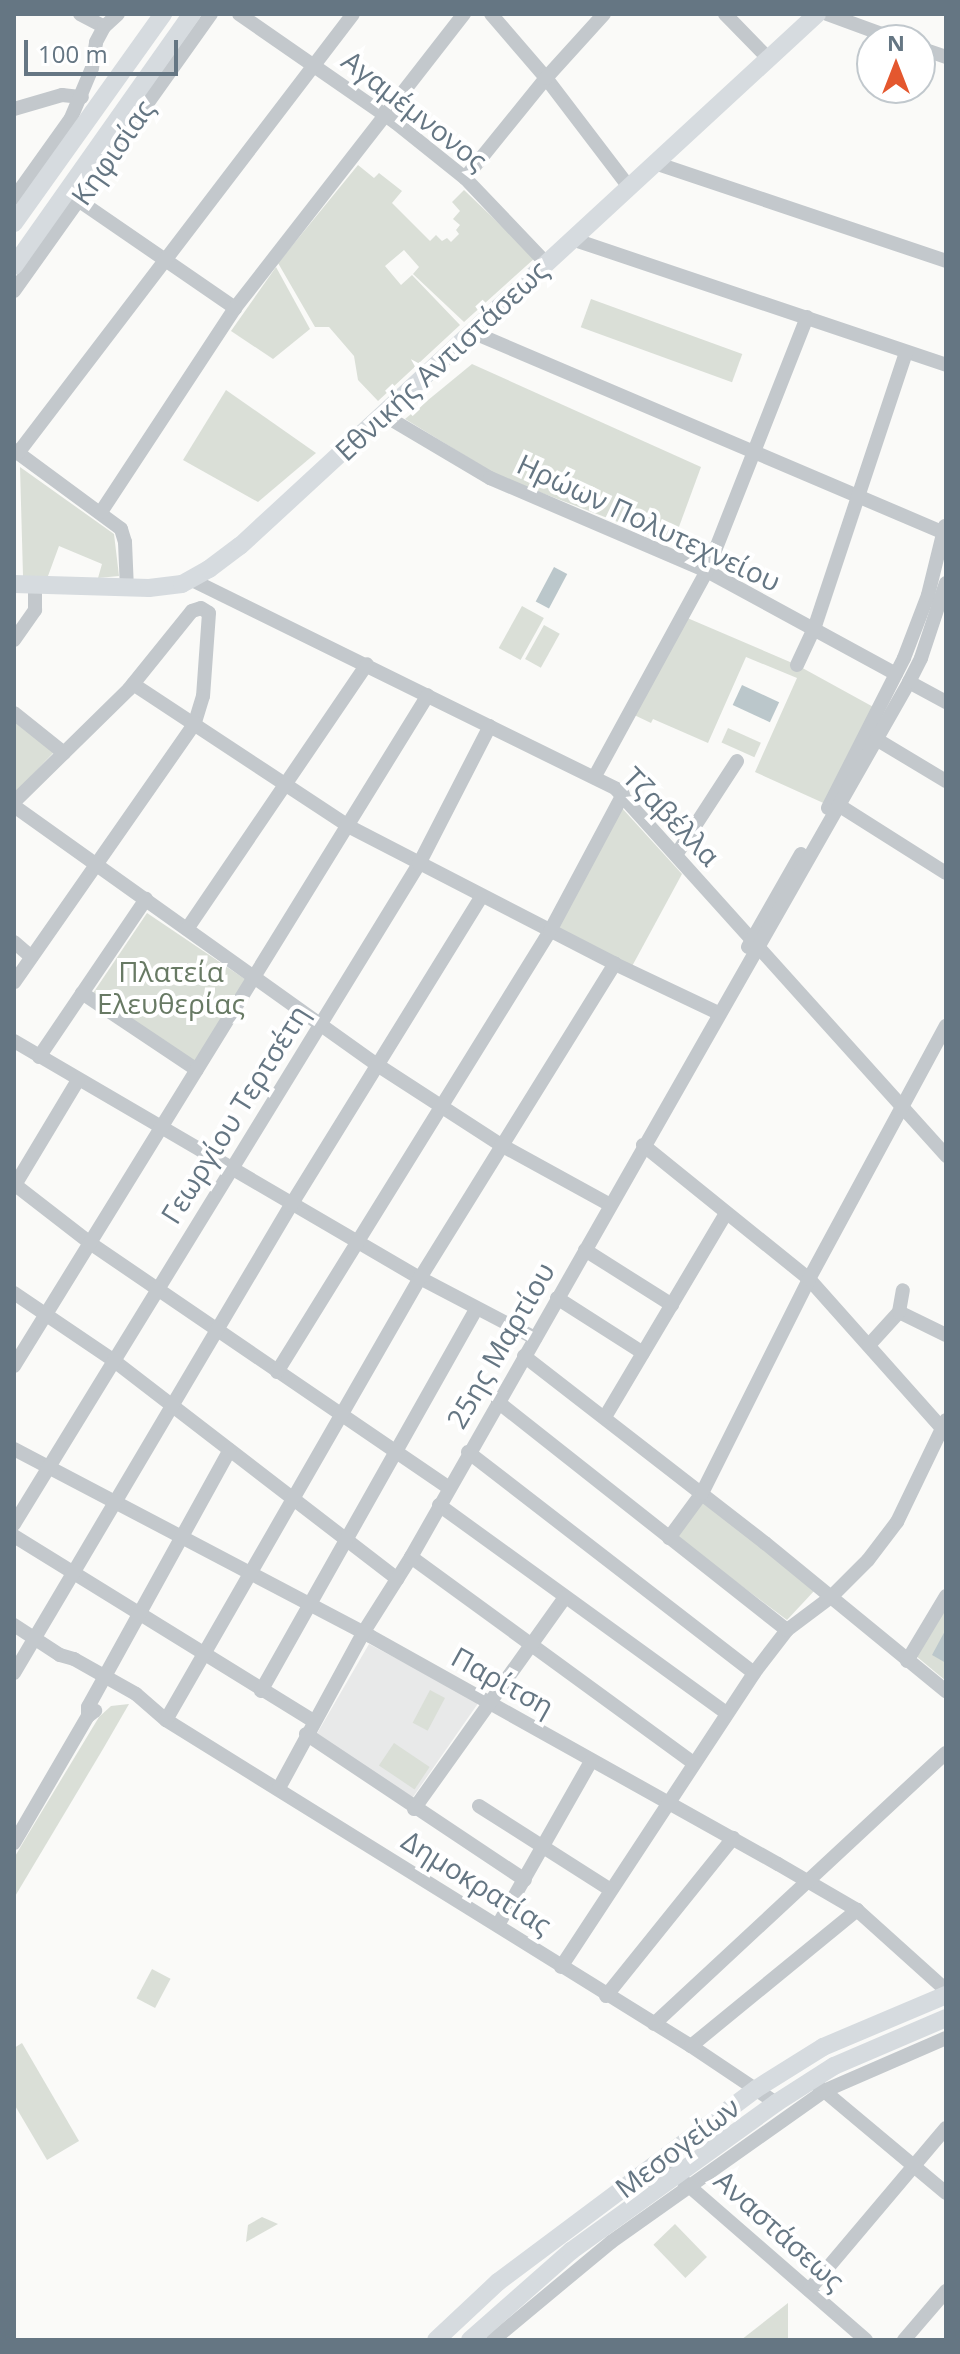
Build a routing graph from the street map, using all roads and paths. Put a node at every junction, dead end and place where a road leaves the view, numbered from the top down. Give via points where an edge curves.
1 (80, 14) edge
2 (118, 14) edge
3 (163, 14) edge
4 (192, 14) edge
5 (211, 14) edge
6 (239, 14) edge
7 (353, 14) edge
8 (464, 14) edge
9 (491, 14) edge
10 (604, 14) edge
11 (725, 14) edge
12 (817, 14) edge
13 (827, 14) edge
14 (856, 25) edge
15 (104, 27) junction
16 (195, 35) junction
17 (172, 42) junction
18 (768, 58) junction
19 (314, 64) junction
20 (546, 78) junction
21 (82, 97) junction
22 (14, 109) edge
23 (385, 114) junction
24 (72, 141) junction
25 (50, 148) junction
26 (655, 163) junction
27 (81, 171) junction
28 (465, 178) junction
29 (629, 187) junction
30 (80, 197) junction
31 (14, 198) edge
32 (14, 223) edge
33 (572, 239) junction
34 (167, 259) junction
35 (946, 261) edge
36 (546, 263) junction
37 (14, 266) edge
38 (14, 291) edge
39 (235, 308) junction
40 (807, 317) junction
41 (472, 332) junction
42 (906, 352) junction
43 (946, 365) edge
44 (382, 414) junction
45 (16, 452) edge
46 (756, 453) junction
47 (856, 495) junction
48 (101, 512) junction
49 (944, 528) edge
50 (941, 561) edge
51 (707, 571) junction
52 (192, 580) junction
53 (946, 583) edge
54 (14, 584) edge
55 (35, 585) junction
56 (127, 589) junction
57 (814, 629) junction
58 (14, 640) edge
59 (367, 664) junction
60 (797, 665) dead end
61 (903, 678) junction
62 (133, 684) junction
63 (428, 695) junction
64 (946, 702) edge
65 (14, 713) edge
66 (195, 723) junction
67 (490, 726) junction
68 (876, 739) junction
69 (64, 753) junction
70 (737, 761) dead end
71 (595, 776) junction
72 (946, 781) edge
73 (287, 785) junction
74 (623, 794) junction
75 (14, 804) edge
76 (840, 806) junction
77 (348, 826) junction
78 (676, 855) junction
79 (95, 863) junction
80 (419, 864) junction
81 (946, 873) edge
82 (482, 896) junction
83 (146, 899) junction
84 (187, 929) junction
85 (550, 931) junction
86 (14, 942) edge
87 (755, 944) junction
88 (31, 957) junction
89 (615, 964) junction
90 (254, 977) junction
91 (14, 982) edge
92 (82, 993) junction
93 (718, 1013) junction
94 (319, 1024) junction
95 (946, 1026) edge
96 (14, 1041) edge
97 (39, 1057) junction
98 (379, 1066) junction
99 (197, 1070) junction
100 (78, 1080) junction
101 (442, 1108) junction
102 (904, 1109) junction
103 (160, 1130) junction
104 (501, 1145) junction
105 (643, 1145) junction
106 (946, 1156) edge
107 (230, 1170) junction
108 (15, 1185) edge
109 (291, 1205) junction
110 (610, 1205) junction
111 (726, 1213) junction
112 (357, 1242) junction
113 (90, 1243) junction
114 (585, 1250) junction
115 (420, 1278) junction
116 (809, 1279) junction
117 (157, 1289) junction
118 (903, 1290) dead end
119 (14, 1293) edge
120 (557, 1298) junction
121 (672, 1305) junction
122 (476, 1310) junction
123 (899, 1312) junction
124 (45, 1315) junction
125 (218, 1331) junction
126 (946, 1335) edge
127 (535, 1338) junction
128 (869, 1345) junction
129 (643, 1353) junction
130 (524, 1356) junction
131 (113, 1360) junction
132 (14, 1366) edge
133 (277, 1372) junction
134 (498, 1402) junction
135 (171, 1405) junction
136 (343, 1415) junction
137 (605, 1417) junction
138 (944, 1427) edge
139 (14, 1449) edge
140 (230, 1450) junction
141 (468, 1452) junction
142 (397, 1453) junction
143 (46, 1467) junction
144 (449, 1488) junction
145 (702, 1493) junction
146 (293, 1499) junction
147 (115, 1503) junction
148 (439, 1505) junction
149 (14, 1524) edge
150 (14, 1536) edge
151 (669, 1538) junction
152 (180, 1539) junction
153 (346, 1540) junction
154 (411, 1557) junction
155 (74, 1574) junction
156 (248, 1575) junction
157 (397, 1579) junction
158 (946, 1596) edge
159 (565, 1597) junction
160 (831, 1597) junction
161 (308, 1605) junction
162 (140, 1613) junction
163 (14, 1625) edge
164 (787, 1630) junction
165 (363, 1633) junction
166 (35, 1639) junction
167 (531, 1644) junction
168 (204, 1655) junction
169 (907, 1661) junction
170 (14, 1673) edge
171 (754, 1673) junction
172 (106, 1682) junction
173 (261, 1691) junction
174 (946, 1691) edge
175 (487, 1702) junction
176 (726, 1713) junction
177 (166, 1720) junction
178 (310, 1728) junction
179 (946, 1753) edge
180 (591, 1761) junction
181 (692, 1762) junction
182 (274, 1785) junction
183 (666, 1804) junction
184 (479, 1806) dead end
185 (414, 1809) junction
186 (733, 1838) junction
187 (14, 1843) edge
188 (542, 1847) junction
189 (525, 1880) junction
190 (809, 1883) junction
191 (611, 1890) junction
192 (857, 1910) junction
193 (498, 1925) junction
194 (561, 1967) junction
195 (946, 1993) edge
196 (606, 1996) junction
197 (946, 2018) edge
198 (654, 2024) junction
199 (946, 2038) edge
200 (691, 2046) junction
201 (818, 2086) junction
202 (756, 2089) junction
203 (776, 2103) junction
204 (946, 2128) edge
205 (724, 2141) junction
206 (659, 2160) junction
207 (720, 2162) junction
208 (913, 2165) junction
209 (684, 2179) junction
210 (946, 2193) edge
211 (809, 2290) junction
212 (946, 2291) edge
213 (436, 2340) edge
214 (470, 2340) edge
215 (493, 2340) edge
216 (866, 2340) edge
217 (904, 2340) edge

1 - 15 street
2 - 15 street
3 - 24 main road, Κηφισίας
4 - 17 main road, Κηφισίας
5 - 16 street, Κηφισίας
6 - 19 street, Αγαμέμνονος
7 - 19 street
8 - 23 street
9 - 20 street
10 - 20 street
11 - 18 street
12 - 18 main road, Εθνικής Αντιστάσεως
13 - 14 street
15 - 21 street
16 - 17 main road
16 - 30 street, Κηφισίας
17 - 27 main road, Κηφισίας
18 - 26 main road, Εθνικής Αντιστάσεως
19 - 23 street, Αγαμέμνονος
19 - 34 street
20 - 28 street
20 - 29 street
21 - 22 street via 62,95
21 - 25 street
23 - 28 street, Αγαμέμνονος
23 - 39 street
24 - 25 main road
24 - 32 main road, Κηφισίας
25 - 31 street
26 - 29 main road, Εθνικής Αντιστάσεως
26 - 35 street
27 - 30 main road
27 - 37 main road, Κηφισίας
28 - 36 street, Αγαμέμνονος
29 - 33 main road, Εθνικής Αντιστάσεως
30 - 34 street
30 - 38 street, Κηφισίας
33 - 36 main road, Εθνικής Αντιστάσεως
33 - 40 street
34 - 39 street
34 - 45 street
36 - 41 main road, Εθνικής Αντιστάσεως
39 - 48 street
40 - 42 street
40 - 46 street
41 - 44 main road, Εθνικής Αντιστάσεως
41 - 46 street
42 - 43 street
42 - 47 street
44 - 51 street, Ηρώων Πολυτεχνείου via 490,478
44 - 52 main road, Εθνικής Αντιστάσεως via 240,546
45 - 48 street
46 - 47 street
46 - 51 street
47 - 49 street
47 - 57 street
48 - 56 street via 124,535
49 - 50 street
50 - 61 street
51 - 57 street, Ηρώων Πολυτεχνείου
51 - 71 street
52 - 56 main road, Εθνικής Αντιστάσεως
52 - 59 street, Τζαβέλλα
53 - 61 street
54 - 55 main road, Εθνικής Αντιστάσεως
55 - 56 main road, Εθνικής Αντιστάσεως
55 - 58 street via 35,610
57 - 60 street
57 - 61 street, Ηρώων Πολυτεχνείου
59 - 63 street, Τζαβέλλα
59 - 73 street
61 - 64 street, Ηρώων Πολυτεχνείου
61 - 68 street
61 - 87 street
62 - 66 street
62 - 66 street via 184,619 201,608 211,618
62 - 69 street
63 - 67 street, Τζαβέλλα
63 - 77 street
65 - 69 street
66 - 73 street
66 - 79 street
67 - 71 street, Τζαβέλλα
67 - 80 street, Γεωργίου Τερτσέτη
68 - 72 street
68 - 76 street
69 - 75 street
70 - 78 street
71 - 74 street, Τζαβέλλα
73 - 77 street
73 - 84 street
74 - 78 street, Τζαβέλλα
74 - 85 street
75 - 79 street
76 - 81 street
76 - 87 street
77 - 80 street
77 - 90 street
78 - 87 street, Τζαβέλλα
79 - 83 street
79 - 88 street
80 - 82 street
80 - 94 street, Γεωργίου Τερτσέτη
82 - 85 street
82 - 98 street
83 - 84 street
83 - 92 street
84 - 90 street
85 - 89 street
85 - 101 street
86 - 88 street
87 - 93 street, 25ης Μαρτίου
87 - 102 street, Τζαβέλλα
88 - 91 street
89 - 93 street
89 - 104 street
90 - 94 street
90 - 99 street
92 - 97 street
92 - 99 street
93 - 105 street, 25ης Μαρτίου
94 - 98 street
94 - 107 street, Γεωργίου Τερτσέτη
95 - 102 street
96 - 97 street
97 - 100 street
98 - 101 street
98 - 109 street
99 - 103 street
100 - 103 street
100 - 108 street
101 - 104 street
101 - 112 street
102 - 106 street, Τζαβέλλα
102 - 116 street
103 - 107 street
103 - 113 street
104 - 110 street
104 - 115 street
105 - 110 street, 25ης Μαρτίου
105 - 111 street
107 - 109 street
107 - 117 street, Γεωργίου Τερτσέτη
108 - 113 street
109 - 112 street
109 - 125 street
110 - 114 street, 25ης Μαρτίου
111 - 116 street
111 - 121 street
112 - 115 street
112 - 133 street
113 - 117 street
113 - 124 street
114 - 120 street, 25ης Μαρτίου
114 - 121 street
115 - 122 street
115 - 136 street
116 - 128 street
116 - 145 street
117 - 125 street
117 - 131 street, Γεωργίου Τερτσέτη
118 - 123 street
119 - 124 street
120 - 127 street, 25ης Μαρτίου
120 - 129 street
121 - 129 street
122 - 127 street
122 - 142 street
123 - 126 street
123 - 128 street
124 - 131 street
124 - 132 street
125 - 133 street
125 - 135 street
127 - 130 street, 25ης Μαρτίου
128 - 138 street
129 - 137 street
130 - 134 street, 25ης Μαρτίου
130 - 137 street
131 - 135 street
131 - 143 street, Γεωργίου Τερτσέτη
133 - 136 street
134 - 141 street, 25ης Μαρτίου
134 - 151 street
135 - 140 street
135 - 147 street
136 - 142 street
136 - 146 street
137 - 145 street
138 - 160 street via 897,1522
139 - 143 street, Παρίτση
140 - 146 street
140 - 152 street
141 - 144 street, 25ης Μαρτίου
141 - 171 street
142 - 144 street
142 - 153 street
143 - 147 street, Παρίτση
143 - 149 street, Γεωργίου Τερτσέτη
144 - 148 street, 25ης Μαρτίου
145 - 151 street
145 - 160 street
146 - 153 street
146 - 156 street
147 - 152 street, Παρίτση
147 - 155 street
148 - 154 street, 25ης Μαρτίου
148 - 159 street
150 - 155 street
151 - 164 street
152 - 156 street, Παρίτση
152 - 162 street
153 - 157 street
153 - 161 street
154 - 157 street, 25ης Μαρτίου
154 - 167 street
155 - 162 street
155 - 166 street
156 - 161 street, Παρίτση
156 - 168 street
157 - 165 street, 25ης Μαρτίου
158 - 169 street
159 - 167 street
159 - 176 street
160 - 164 street
160 - 169 street
161 - 165 street, Παρίτση
161 - 173 street
162 - 168 street
162 - 172 street
163 - 166 street, Δημοκρατίας
164 - 171 street
165 - 175 street, Παρίτση
165 - 178 street, 25ης Μαρτίου
166 - 170 street
166 - 172 street, Δημοκρατίας via 70,1667
167 - 175 street
167 - 181 street
168 - 173 street
168 - 177 street
169 - 174 street
171 - 176 street
172 - 177 street, Δημοκρατίας
172 - 187 street via 96,1710
173 - 178 street
175 - 180 street, Παρίτση
175 - 185 street
176 - 181 street
177 - 182 street, Δημοκρατίας
178 - 182 street, 25ης Μαρτίου
178 - 185 street
179 - 190 street
180 - 183 street, Παρίτση
180 - 188 street
181 - 183 street
182 - 193 street, Δημοκρατίας
183 - 186 street, Παρίτση
183 - 191 street
184 - 188 street
185 - 189 street
186 - 190 street, Παρίτση
186 - 196 street
188 - 189 street
188 - 191 street
189 - 193 street
190 - 192 street, Παρίτση
190 - 198 street
191 - 194 street
192 - 195 street, Παρίτση
192 - 200 street
193 - 194 street, Δημοκρατίας
194 - 196 street, Δημοκρατίας
195 - 202 main road, Μεσογείων via 823,2047
196 - 198 street, Δημοκρατίας
197 - 201 main road, Μεσογείων via 869,2049
198 - 200 street, Δημοκρατίας
199 - 201 street, Μεσογείων
200 - 202 street, Δημοκρατίας
201 - 203 main road, Μεσογείων
201 - 207 street, Μεσογείων
201 - 208 street
202 - 203 street, Δημοκρατίας
202 - 206 main road, Μεσογείων
203 - 205 main road, Μεσογείων
204 - 208 street
205 - 207 main road
205 - 209 main road, Μεσογείων
206 - 209 street, Αναστάσεως
206 - 213 main road, Μεσογείων via 498,2282
207 - 209 street, Μεσογείων
208 - 210 street
208 - 211 street
209 - 211 street, Αναστάσεως
209 - 214 main road, Μεσογείων via 571,2251
209 - 215 street, Μεσογείων
211 - 216 street, Αναστάσεως
212 - 217 street

